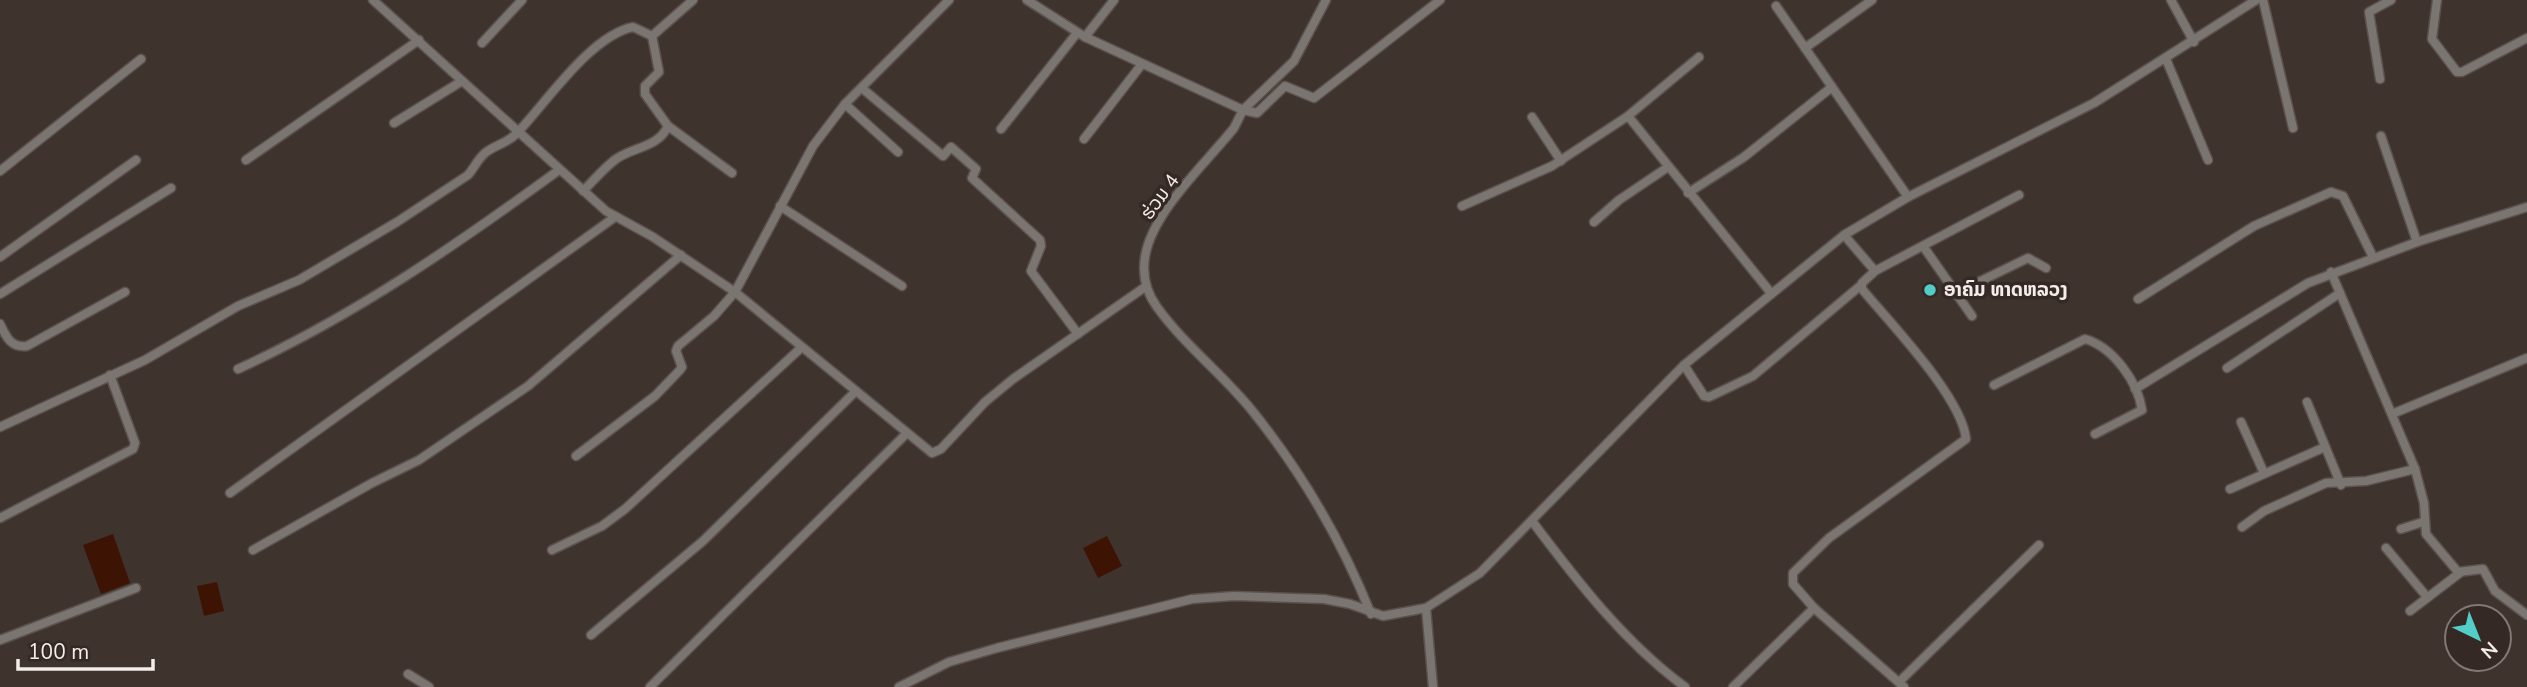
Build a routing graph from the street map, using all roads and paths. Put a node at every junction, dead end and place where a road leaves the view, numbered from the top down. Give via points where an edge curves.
1 (373, 0) edge
2 (522, 0) edge
3 (693, 0) edge
4 (949, 0) edge
5 (1027, 0) edge
6 (1114, 0) edge
7 (1325, 0) edge
8 (1440, 0) edge
9 (1872, 0) edge
10 (2171, 0) edge
11 (2256, 0) edge
12 (2263, 0) edge
13 (2391, 0) edge
14 (2437, 0) edge
15 (1776, 6) dead end
16 (1081, 35) junction
17 (652, 36) junction
18 (2527, 38) edge
19 (419, 40) junction
20 (2194, 42) junction
21 (482, 43) dead end
22 (1805, 48) junction
23 (1699, 57) dead end
24 (141, 59) dead end
25 (2166, 60) junction
26 (1142, 64) junction
27 (2380, 79) dead end
28 (1274, 80) junction
29 (462, 81) junction
30 (1285, 86) junction
31 (1832, 87) junction
32 (863, 89) junction
33 (845, 104) junction
34 (1243, 110) junction
35 (1628, 116) junction
36 (1532, 117) dead end
37 (394, 123) dead end
38 (668, 126) junction
39 (2293, 128) dead end
40 (1002, 129) dead end
41 (518, 132) junction
42 (2381, 136) dead end
43 (1084, 139) dead end
44 (898, 152) dead end
45 (136, 160) dead end
46 (246, 160) dead end
47 (2208, 160) dead end
48 (1561, 161) junction
49 (1668, 167) junction
50 (559, 170) junction
51 (0, 171) edge
52 (732, 173) dead end
53 (171, 188) dead end
54 (583, 191) junction
55 (1688, 193) junction
56 (2019, 195) dead end
57 (1908, 197) junction
58 (780, 206) junction
59 (1462, 206) dead end
60 (2527, 206) edge
61 (615, 217) junction
62 (1594, 222) dead end
63 (1844, 235) junction
64 (2417, 242) junction
65 (1923, 246) junction
66 (681, 255) junction
67 (0, 257) edge
68 (2374, 257) junction
69 (2046, 268) dead end
70 (1875, 271) junction
71 (2331, 272) junction
72 (902, 286) dead end
73 (1860, 286) junction
74 (1145, 287) junction
75 (125, 292) dead end
76 (735, 292) junction
77 (1771, 293) junction
78 (1956, 293) junction
79 (2340, 293) junction
80 (0, 294) edge
81 (2138, 299) dead end
82 (1972, 316) dead end
83 (0, 324) edge
84 (1078, 334) junction
85 (802, 347) junction
86 (2527, 358) edge
87 (1684, 365) junction
88 (2227, 368) dead end
89 (238, 369) dead end
90 (110, 375) junction
91 (1994, 385) dead end
92 (2135, 389) junction
93 (856, 391) junction
94 (2307, 402) dead end
95 (2392, 414) junction
96 (2241, 422) dead end
97 (0, 427) edge
98 (906, 434) junction
99 (2095, 434) dead end
100 (2325, 447) junction
101 (576, 456) dead end
102 (2415, 469) junction
103 (2264, 473) junction
104 (2341, 485) junction
105 (2230, 489) dead end
106 (230, 493) dead end
107 (0, 518) edge
108 (1532, 521) junction
109 (2423, 522) junction
110 (2242, 527) dead end
111 (2401, 529) dead end
112 (2039, 545) dead end
113 (2386, 548) dead end
114 (253, 550) dead end
115 (552, 550) dead end
116 (2461, 572) junction
117 (136, 588) dead end
118 (2427, 597) junction
119 (1426, 608) junction
120 (1814, 608) junction
121 (2410, 611) dead end
122 (1371, 614) junction
123 (2527, 615) edge
124 (591, 635) dead end
125 (0, 640) edge
126 (408, 674) dead end
127 (1902, 684) edge
128 (429, 687) edge
129 (650, 687) edge
130 (899, 687) edge
131 (1433, 687) edge
132 (1685, 687) edge
133 (1733, 687) edge

1 - 19 street
2 - 21 street
3 - 17 street
4 - 32 street
5 - 16 street
6 - 16 street
7 - 28 street, ຮ່ວມ 4 via 1294,61
8 - 30 street via 1314,98
9 - 22 street
10 - 20 street
11 - 20 street
12 - 39 street
13 - 27 street via 2369,12
14 - 18 street via 2432,39 2457,72
15 - 22 street
16 - 26 street
16 - 40 street
17 - 38 street via 660,66 645,86 645,94
17 - 41 street via 633,27 621,31 551,91
19 - 29 street
19 - 46 street
20 - 25 street
22 - 31 street
23 - 35 street
24 - 51 street
25 - 47 street
25 - 57 street via 2068,117
26 - 34 street
26 - 43 street
28 - 30 street
28 - 34 street, ຮ່ວມ 4
29 - 37 street
29 - 41 street
30 - 34 street via 1257,113
31 - 55 street via 1744,157
31 - 57 street
32 - 33 street
32 - 84 street via 943,156 951,147 976,169 972,178 1040,240 1031,271
33 - 44 street
33 - 58 street via 813,146
34 - 74 street, ຮ່ວມ 4 via 1234,128 1158,222 1145,257
35 - 48 street
35 - 49 street
36 - 48 street
38 - 52 street
38 - 54 street via 655,141 617,159
41 - 50 street
41 - 90 street via 482,156 468,175 345,254
42 - 64 street
45 - 67 street
48 - 59 street
49 - 55 street
49 - 62 street
50 - 54 street
50 - 89 street via 394,286
53 - 80 street
54 - 61 street
55 - 77 street
56 - 65 street
57 - 63 street
58 - 72 street
58 - 76 street
60 - 64 street
61 - 66 street
61 - 106 street
63 - 70 street
63 - 77 street
64 - 68 street
65 - 70 street
65 - 78 street
66 - 76 street
66 - 114 street via 528,386 419,460
68 - 71 street
68 - 81 street via 2343,195 2331,192 2254,226
69 - 78 street via 2028,258
70 - 73 street
71 - 79 street
71 - 92 street
73 - 87 street via 1754,376 1709,397
73 - 120 street via 1928,368 1967,436 1801,563 1791,580
74 - 84 street
74 - 122 street via 1158,308 1254,412 1286,458 1339,545
75 - 83 street via 27,346 12,344
76 - 85 street
76 - 101 street via 678,346 682,367 655,396
77 - 87 street
78 - 82 street
79 - 88 street
79 - 95 street
84 - 98 street via 994,394 941,449 926,451
85 - 93 street
85 - 115 street via 625,509 602,526
86 - 95 street
87 - 108 street
90 - 97 street
90 - 107 street via 135,443 133,449
91 - 92 street via 2085,339 2117,360
92 - 99 street via 2142,410
93 - 98 street
93 - 124 street via 703,541
94 - 100 street
95 - 102 street
96 - 103 street
98 - 129 street
100 - 103 street
100 - 104 street
102 - 104 street
102 - 109 street via 2424,502
103 - 105 street
104 - 110 street via 2326,483 2264,511
108 - 119 street via 1480,573
108 - 132 street via 1616,624 1654,664
109 - 111 street
109 - 116 street via 2426,534
112 - 127 street
113 - 118 street
116 - 118 street
116 - 123 street via 2483,569 2496,591
117 - 125 street
118 - 121 street
119 - 122 street via 1396,615
119 - 131 street
120 - 127 street
120 - 133 street
122 - 130 street via 1324,599 1192,599 985,651 949,662
126 - 128 street

